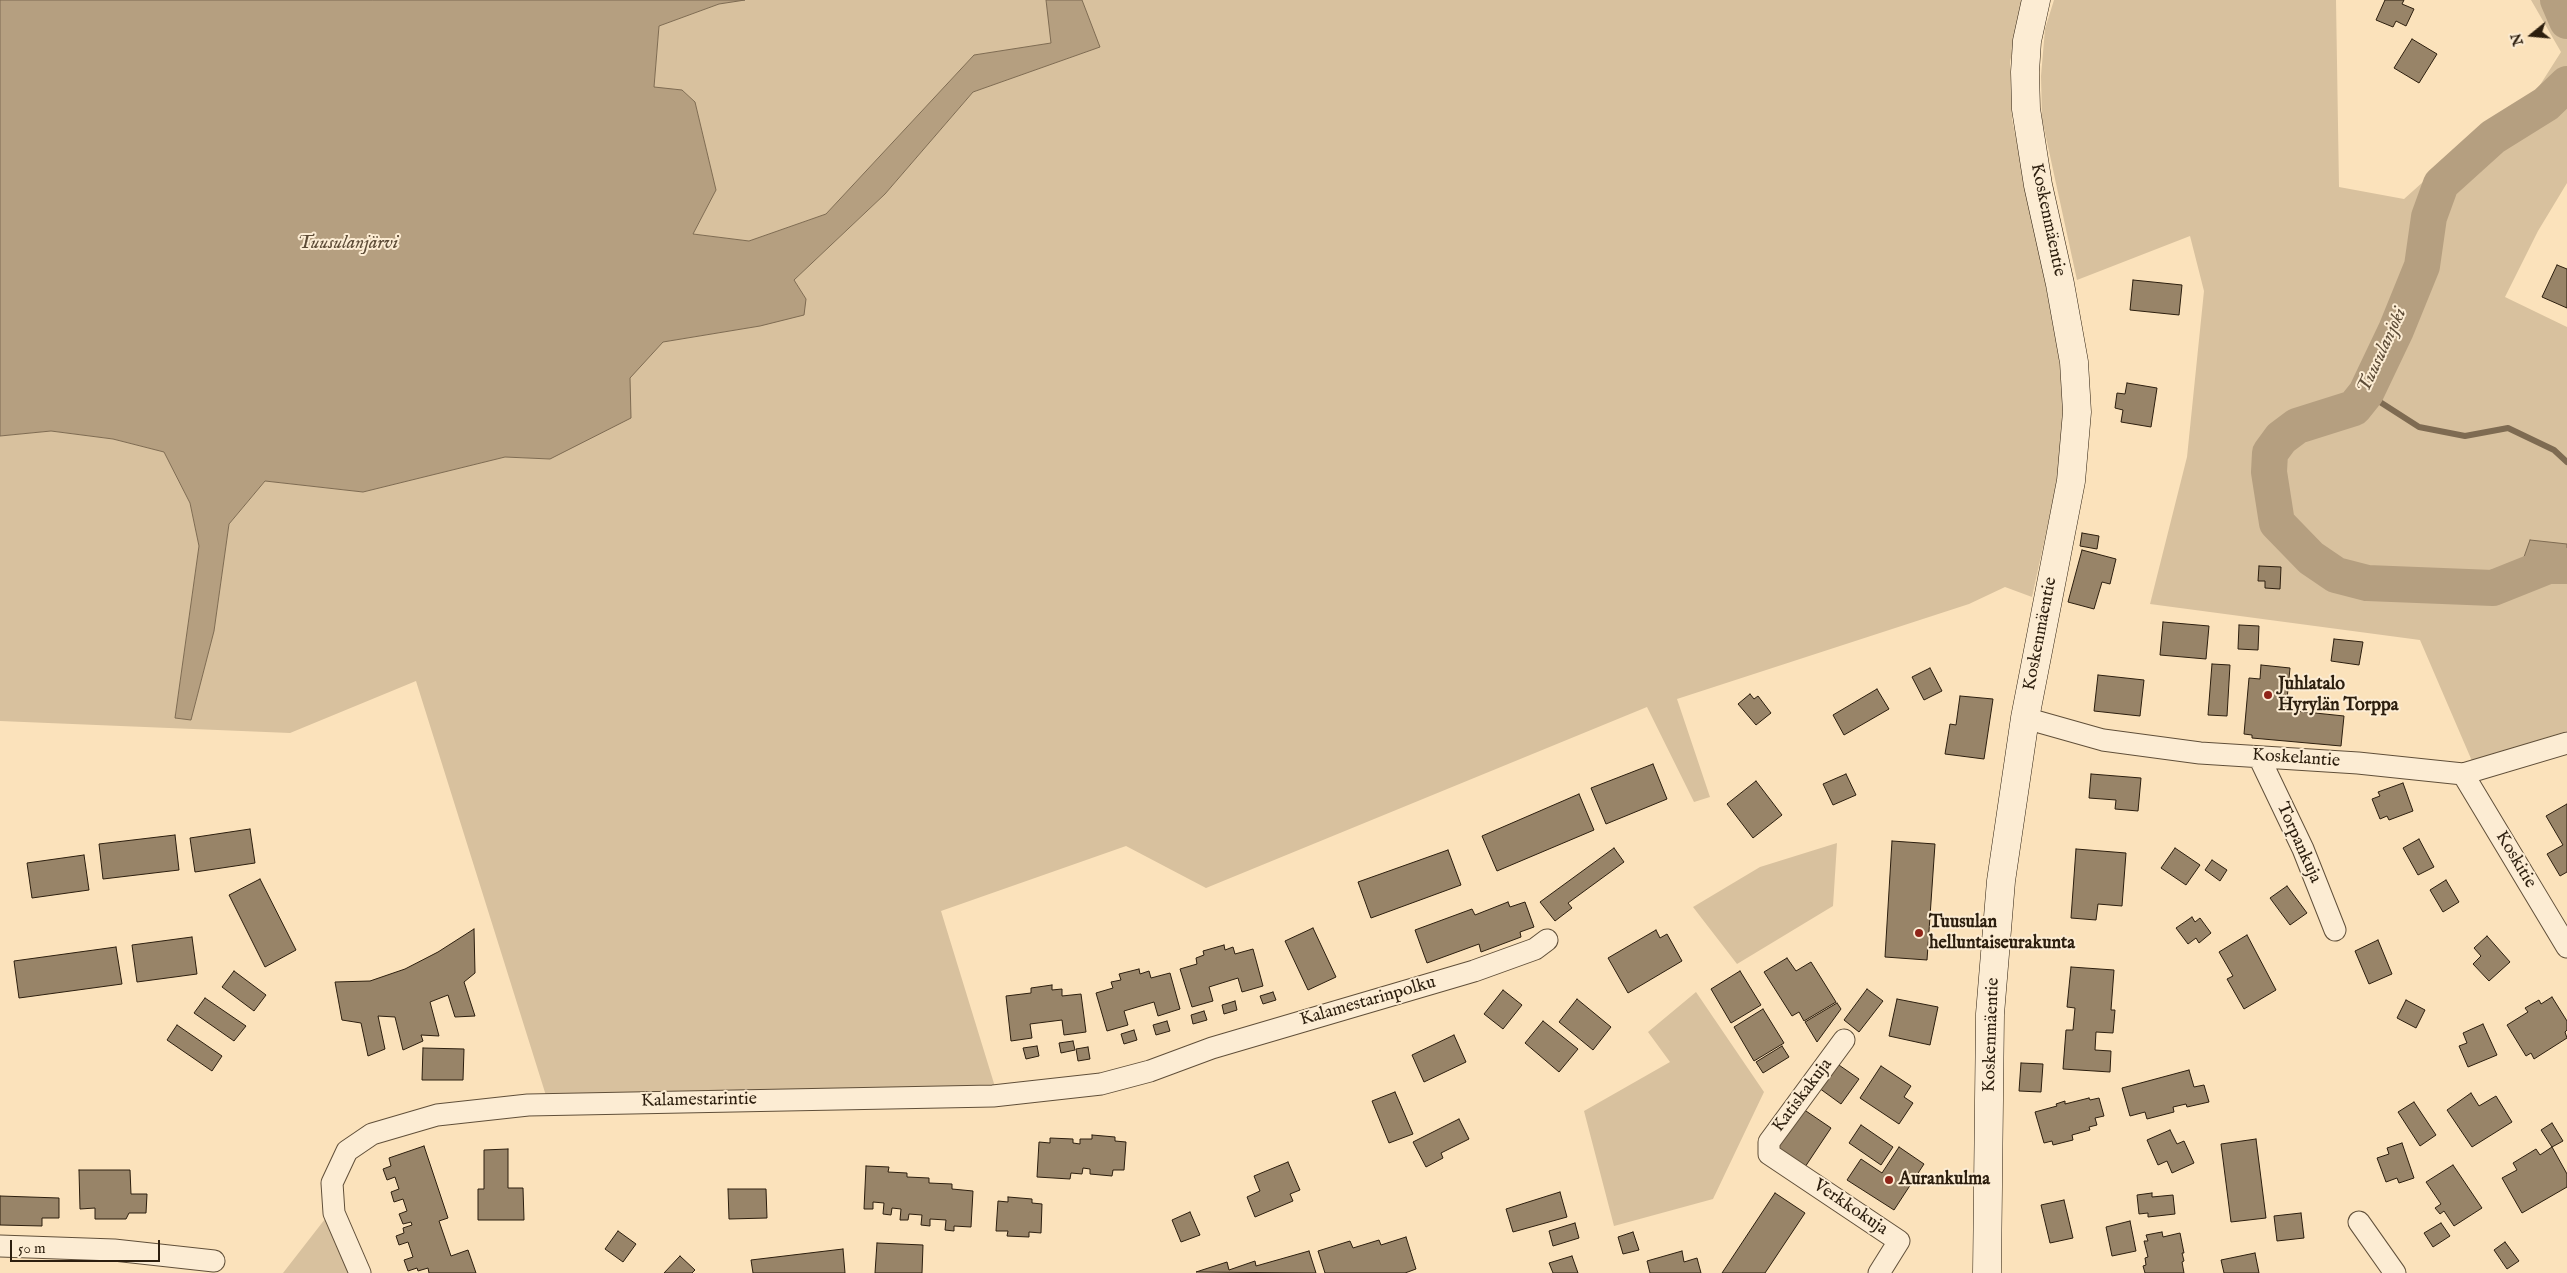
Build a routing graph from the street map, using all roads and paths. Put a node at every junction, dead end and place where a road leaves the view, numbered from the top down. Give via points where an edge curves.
1 (2036, 0) edge
2 (2025, 718) junction
3 (2567, 743) edge
4 (2258, 757) junction
5 (2463, 774) junction
6 (2335, 930) dead end
7 (1547, 940) dead end
8 (2567, 946) edge
9 (1844, 1040) dead end
10 (1186, 1058) joint
11 (1769, 1154) joint
12 (2359, 1222) dead end
13 (0, 1246) edge
14 (214, 1261) dead end
15 (360, 1273) edge
16 (1879, 1273) edge
17 (1988, 1273) edge
18 (2395, 1273) edge

1 - 2 street, Koskenmäentie via 2027,41 2026,109 2074,362 2077,412 2071,481
2 - 4 street, Koskelantie via 2103,740
2 - 17 street, Koskenmäentie via 2001,881 1991,1005
3 - 5 street, Koskelantie
4 - 5 street, Koskelantie
4 - 6 street, Torpankuja via 2303,849
5 - 8 street, Koskitie
7 - 10 street, Kalamestarinpolku via 1534,949 1474,971
9 - 11 street, Katiskakuja via 1769,1142
10 - 15 street, Kalamestarintie via 1101,1084 1016,1094 913,1099 528,1105 437,1115 372,1134 347,1151 332,1183 334,1213
11 - 16 street, Verkkokuja via 1899,1240
12 - 18 street
13 - 14 street via 114,1250

